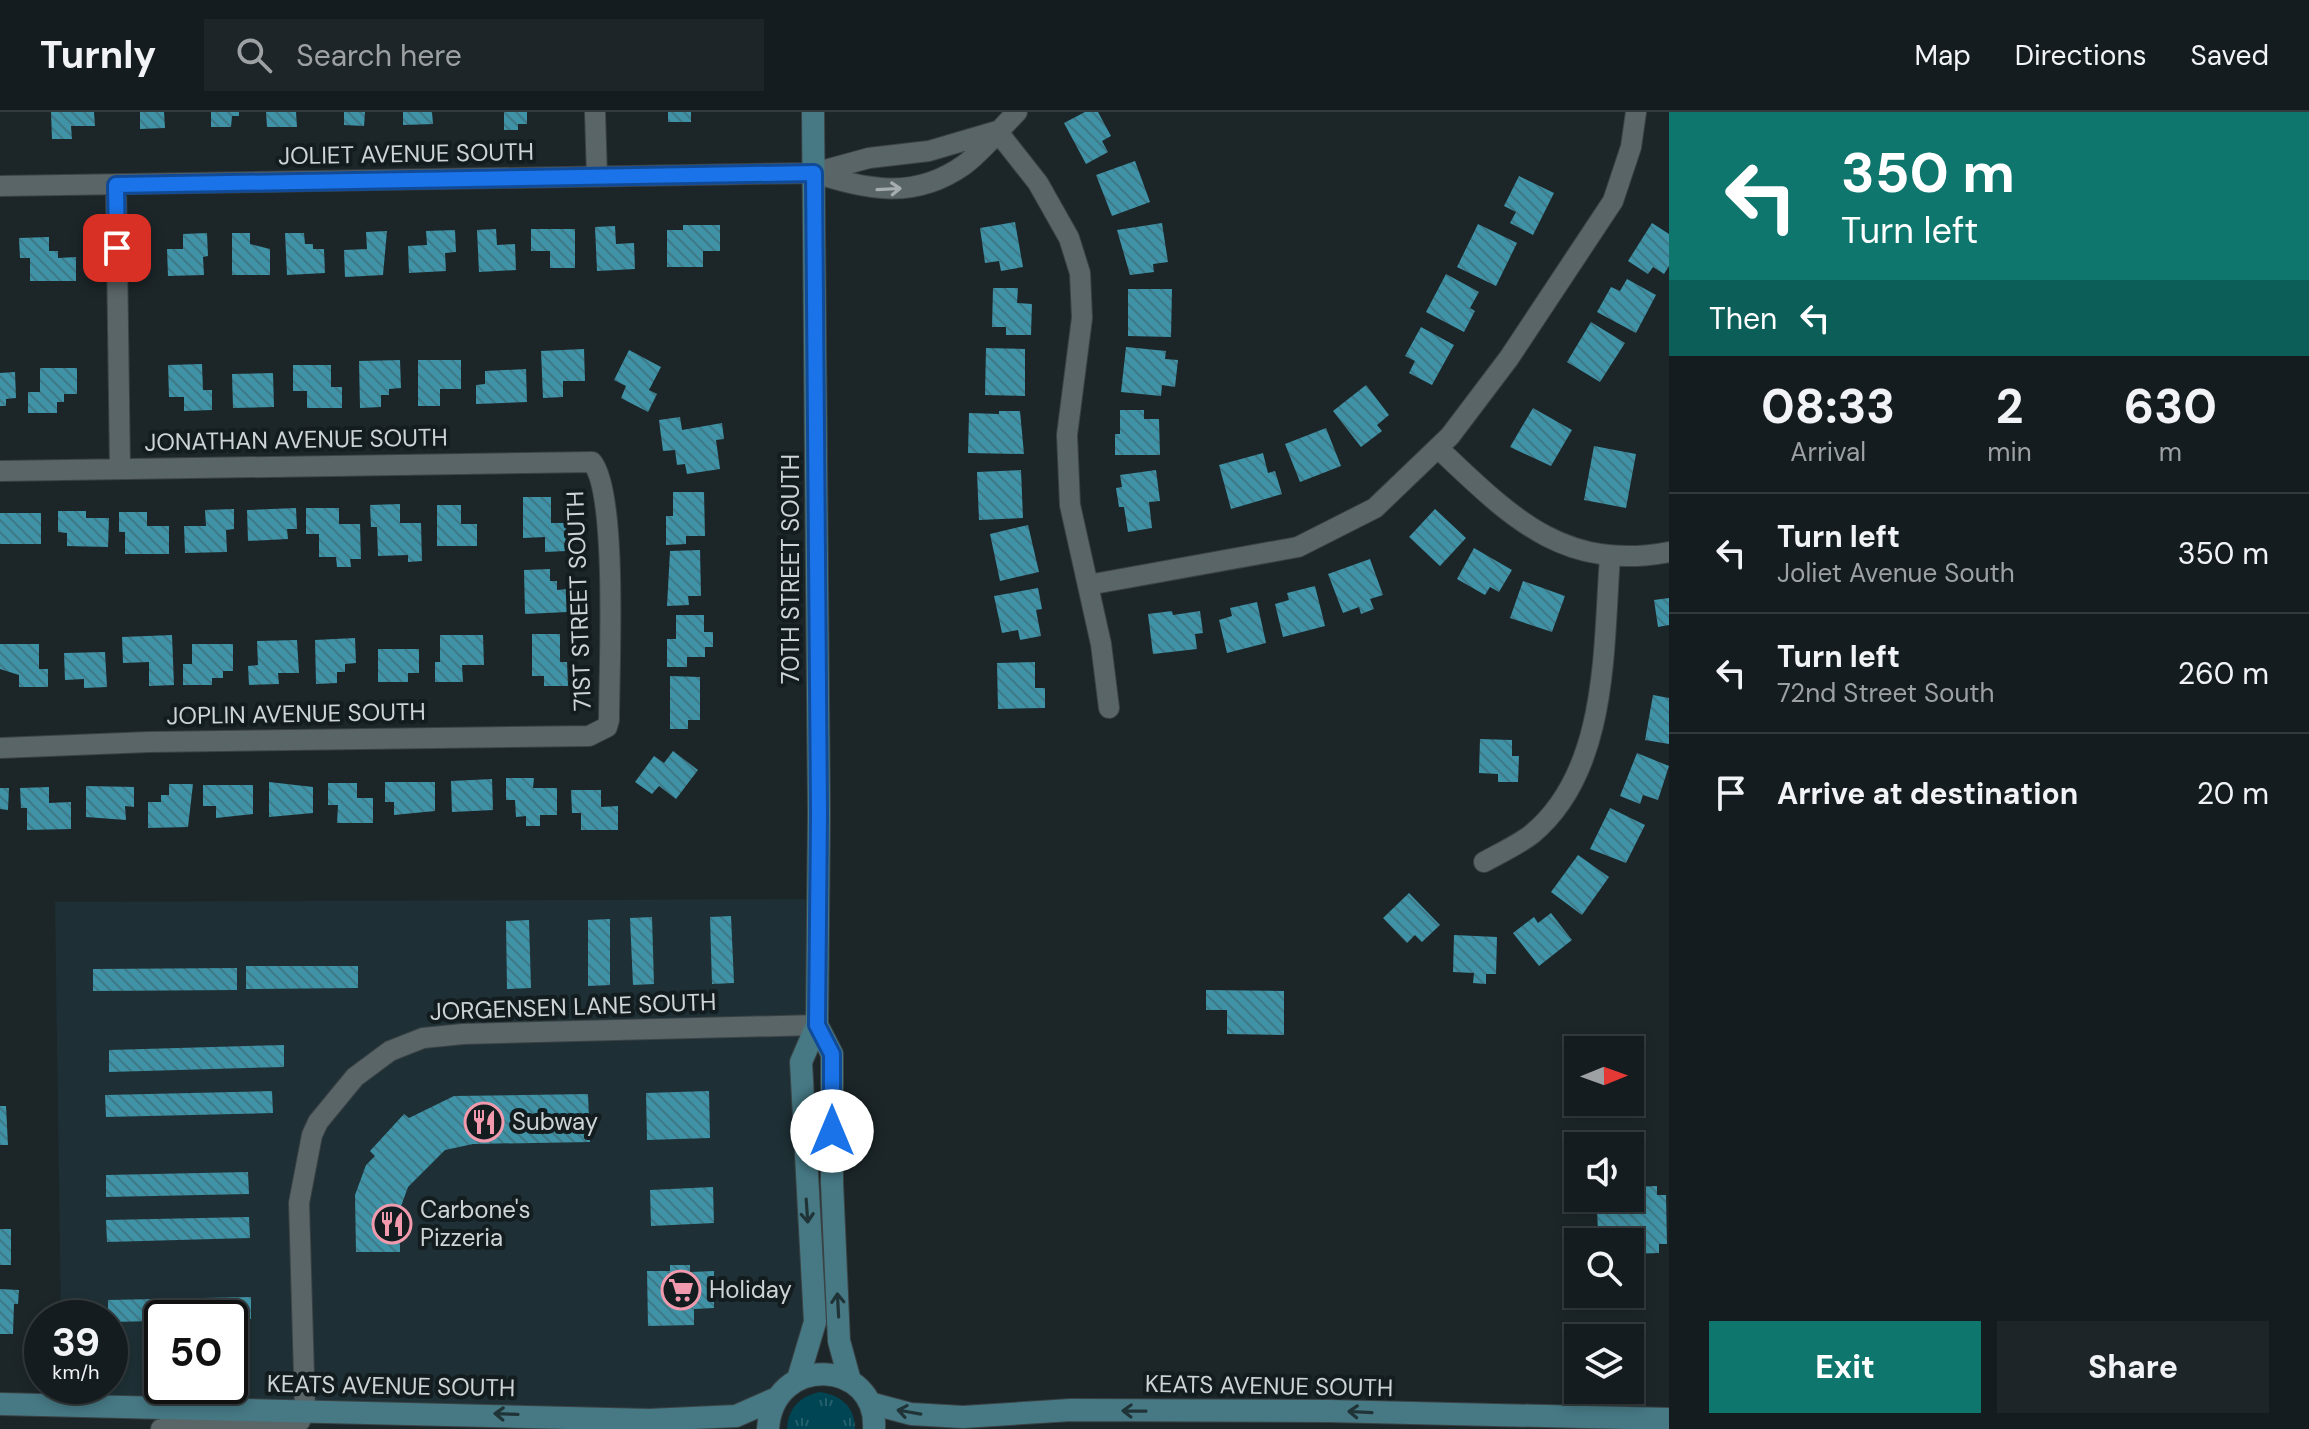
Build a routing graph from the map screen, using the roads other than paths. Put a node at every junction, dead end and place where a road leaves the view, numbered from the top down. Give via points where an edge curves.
1 (595, 112) edge
2 (813, 112) edge
3 (1017, 112) edge
4 (1636, 112) edge
5 (997, 131) junction
6 (0, 171) edge
7 (814, 173) junction
8 (597, 177) junction
9 (116, 185) junction
10 (0, 186) edge
11 (1439, 449) junction
12 (592, 462) joint
13 (120, 469) junction
14 (0, 471) edge
15 (1669, 552) edge
16 (1610, 557) junction
17 (1088, 585) junction
18 (1109, 708) dead end
19 (593, 734) joint
20 (0, 748) edge
21 (1484, 862) dead end
22 (817, 1025) junction
23 (798, 1379) junction
24 (850, 1381) junction
25 (777, 1398) junction
26 (870, 1403) junction
27 (0, 1404) edge
28 (305, 1410) junction
29 (1669, 1419) edge
30 (161, 1429) edge
31 (768, 1429) edge
32 (874, 1429) edge

1 - 8 street
2 - 7 main road, 70TH STREET SOUTH
3 - 5 street, JOLIET AVENUE SOUTH
4 - 11 street via 1613,201 1509,358
5 - 7 street, JOLIET AVENUE SOUTH via 929,151 869,158
7 -> 5 street, JOLIET AVENUE SOUTH via 870,190 912,186 965,165
5 - 17 street via 1038,183 1069,238 1080,273 1082,318 1067,435 1070,505
6 - 10 street
7 - 8 street, JOLIET AVENUE SOUTH
7 - 22 main road, 70TH STREET SOUTH
8 - 9 street, JOLIET AVENUE SOUTH
9 - 10 street, JOLIET AVENUE SOUTH
9 - 13 street
11 - 16 street via 1520,522 1558,543
11 - 17 street via 1375,508 1298,547
12 - 13 street, JONATHAN AVENUE SOUTH
12 - 19 street, 71ST STREET SOUTH via 601,472 607,521 609,720
13 - 14 street, JONATHAN AVENUE SOUTH
15 - 16 street
16 - 21 street via 1598,698 1586,749 1539,828
17 - 18 street
19 - 20 street, JOPLIN AVENUE SOUTH
22 -> 23 main road, 70TH STREET SOUTH via 801,1062 815,1322
24 -> 22 main road, 70TH STREET SOUTH via 839,1341 832,1054
22 - 28 street, JORGENSEN LANE SOUTH via 436,1036 390,1051 355,1077 318,1122 299,1203
23 - 24 main road via 815,1373
23 - 25 main road
24 - 26 main road
25 -> 28 main road, KEATS AVENUE SOUTH via 736,1416 649,1420
25 - 31 main road
29 -> 26 main road, KEATS AVENUE SOUTH via 1071,1410 963,1417 911,1414
26 - 32 main road
27 - 28 main road, KEATS AVENUE SOUTH
28 - 30 street via 300,1421 288,1427

